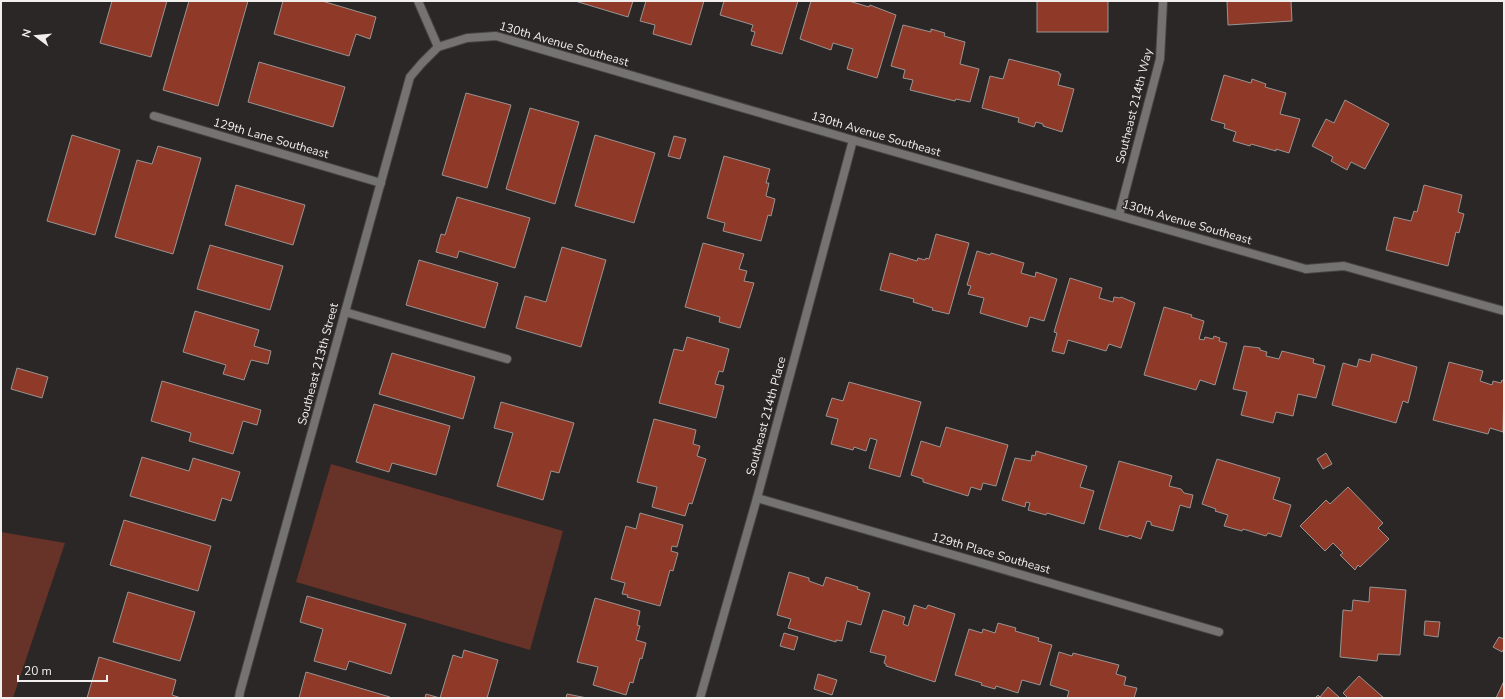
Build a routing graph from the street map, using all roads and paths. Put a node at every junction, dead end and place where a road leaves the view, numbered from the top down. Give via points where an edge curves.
1 (418, 1) edge
2 (1164, 1) edge
3 (438, 47) junction
4 (154, 116) dead end
5 (853, 140) junction
6 (381, 182) junction
7 (1119, 215) junction
8 (1504, 311) edge
9 (345, 312) junction
10 (507, 359) dead end
11 (757, 498) junction
12 (1218, 632) dead end
13 (239, 698) edge
14 (700, 698) edge

1 - 3 street
2 - 7 street, Southeast 214th Way via 1160,59
3 - 5 street, 130th Avenue Southeast via 467,38 496,36
3 - 6 street, Southeast 213th Street via 410,77
4 - 6 street, 129th Lane Southeast
5 - 7 street, 130th Avenue Southeast
5 - 11 street, Southeast 214th Place
6 - 9 street, Southeast 213th Street
7 - 8 street, 130th Avenue Southeast via 1306,269 1344,266
9 - 10 street
9 - 13 street, Southeast 213th Street
11 - 12 street, 129th Place Southeast
11 - 14 street, Southeast 214th Place

